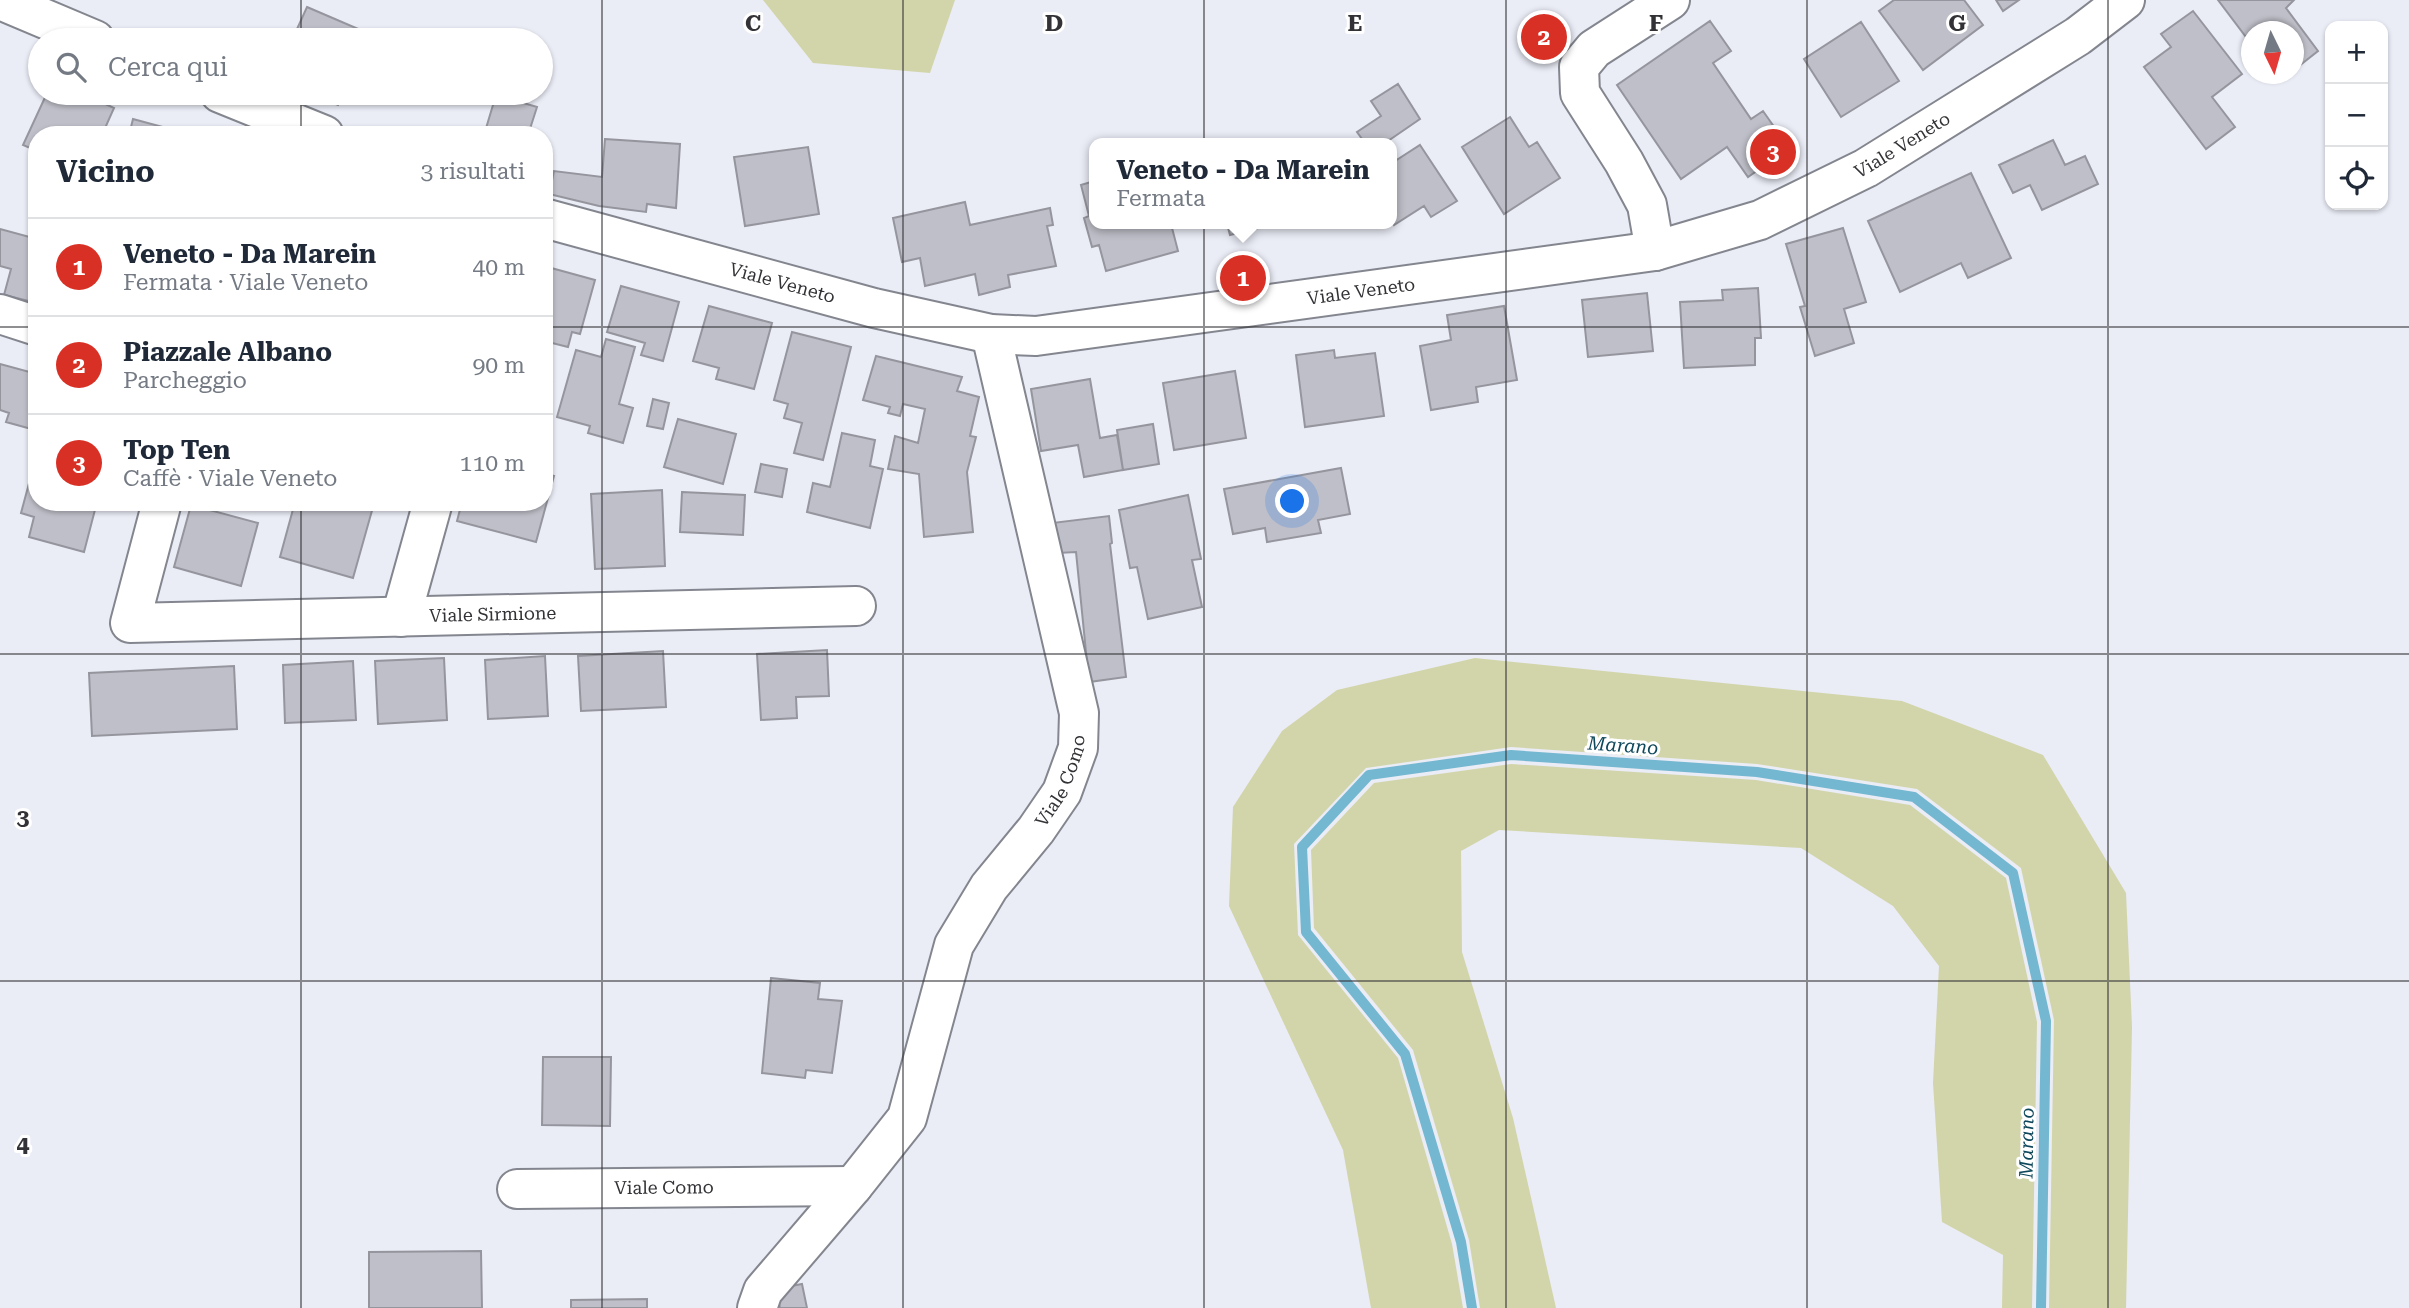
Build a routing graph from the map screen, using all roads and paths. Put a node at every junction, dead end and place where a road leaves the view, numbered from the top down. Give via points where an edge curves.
1 (0, 0) edge
2 (1670, 0) edge
3 (2125, 0) edge
4 (66, 28) edge
5 (237, 105) edge
6 (263, 123) edge
7 (553, 220) edge
8 (1655, 251) junction
9 (0, 314) edge
10 (28, 323) edge
11 (991, 334) junction
12 (160, 511) edge
13 (430, 511) edge
14 (856, 606) dead end
15 (401, 617) junction
16 (853, 1186) junction
17 (517, 1189) dead end
18 (757, 1308) edge

1 - 4 street
2 - 8 street via 1594,48 1579,67 1580,93 1647,205
3 - 8 street, Viale Veneto via 2078,36 1866,168 1759,220
5 - 6 street
7 - 11 street, Viale Veneto via 874,308
8 - 11 street, Viale Veneto via 1036,336
9 - 10 street
11 - 16 street, Viale Como via 1079,713 1078,748 1062,792 989,887 954,946 907,1118
12 - 15 street, Viale Sirmione via 130,623
13 - 15 street
14 - 15 street, Viale Sirmione
16 - 17 street, Viale Como
16 - 18 street, Viale Como via 763,1291

